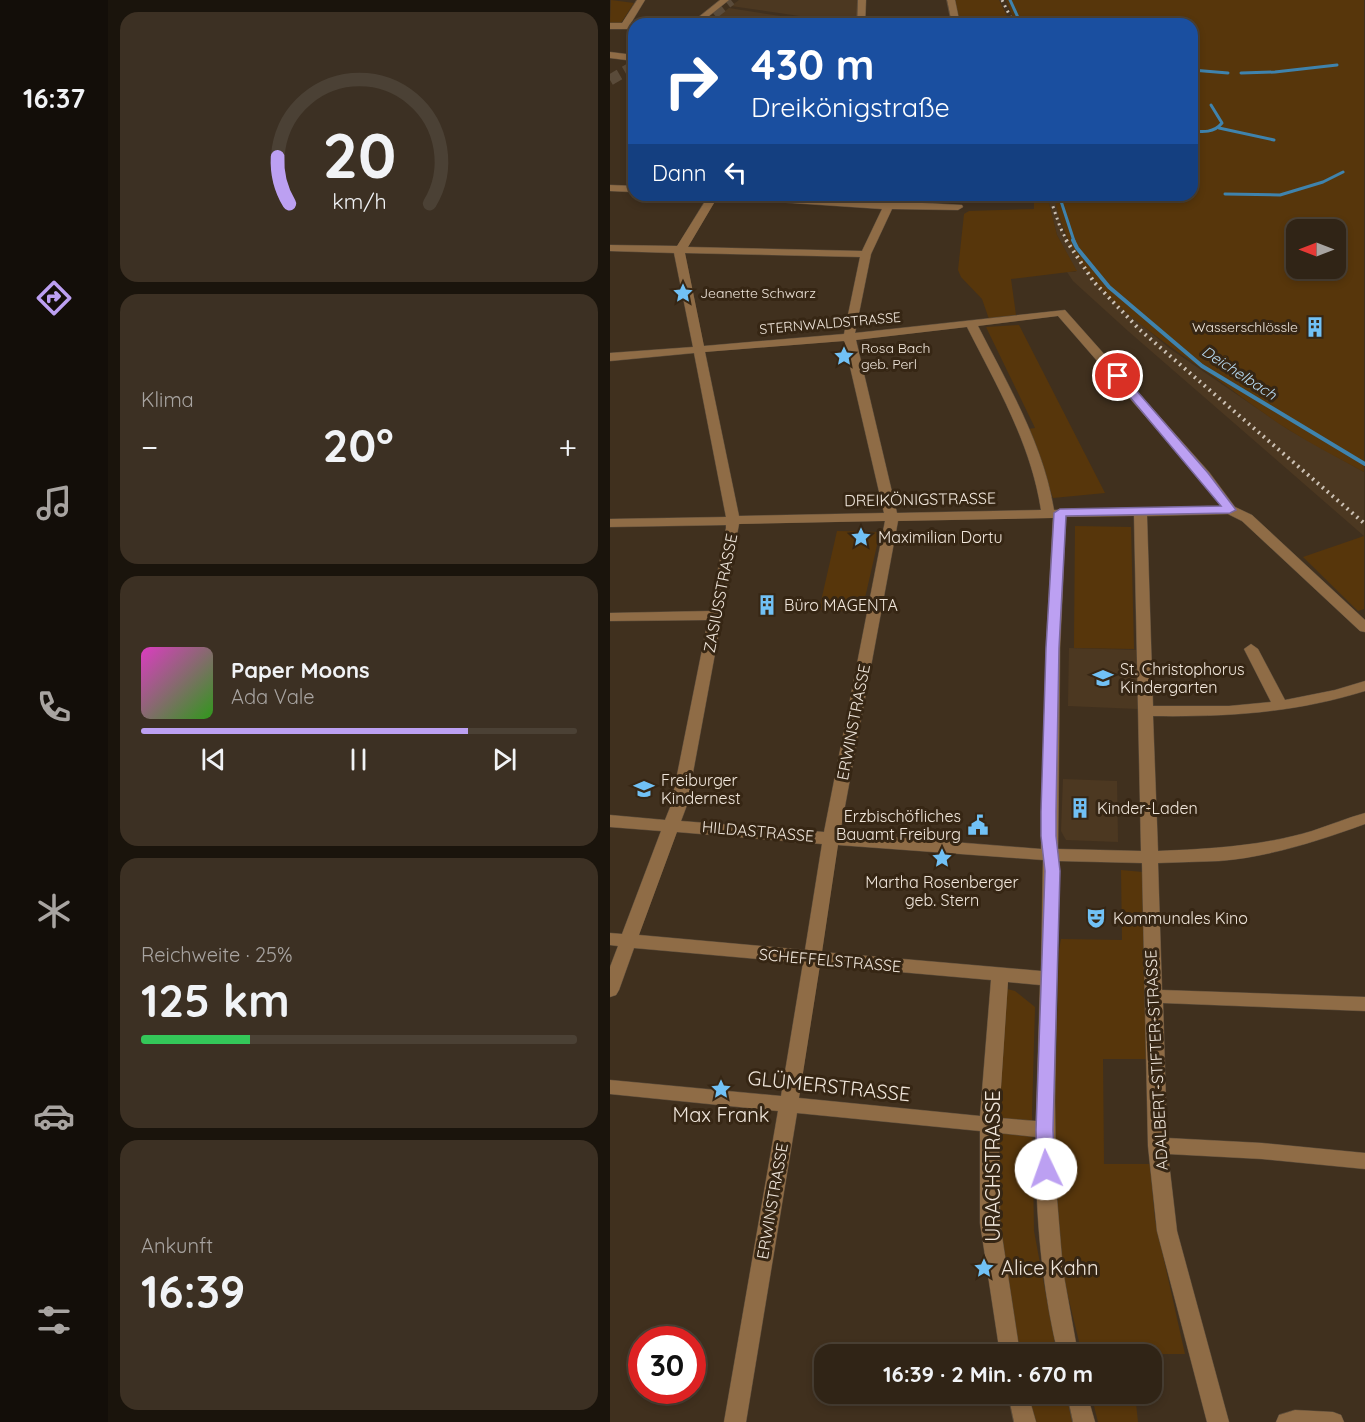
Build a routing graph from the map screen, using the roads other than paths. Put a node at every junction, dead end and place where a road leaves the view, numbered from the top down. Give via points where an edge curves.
1 (641, 0) edge
2 (725, 0) edge
3 (862, 0) edge
4 (951, 0) edge
5 (633, 18) edge
6 (702, 18) edge
7 (861, 18) edge
8 (955, 18) edge
9 (610, 26) edge
10 (628, 26) edge
11 (610, 56) edge
12 (628, 58) edge
13 (610, 188) edge
14 (628, 189) edge
15 (712, 201) edge
16 (810, 201) edge
17 (888, 206) junction
18 (958, 207) dead end
19 (610, 248) edge
20 (679, 252) junction
21 (866, 254) junction
22 (971, 324) junction
23 (849, 336) junction
24 (701, 350) junction
25 (610, 357) edge
26 (1230, 510) junction
27 (1140, 512) junction
28 (1054, 513) junction
29 (891, 517) junction
30 (733, 520) junction
31 (610, 523) edge
32 (716, 615) junction
33 (610, 618) edge
34 (1364, 628) edge
35 (1251, 649) dead end
36 (1364, 686) edge
37 (1281, 707) junction
38 (1146, 711) junction
39 (1364, 818) edge
40 (610, 821) edge
41 (673, 824) junction
42 (830, 838) junction
43 (1050, 854) junction
44 (1148, 857) junction
45 (610, 939) edge
46 (629, 941) junction
47 (810, 959) junction
48 (1000, 976) junction
49 (1050, 979) junction
50 (610, 990) edge
51 (1152, 996) junction
52 (1364, 1004) edge
53 (610, 1087) edge
54 (789, 1104) junction
55 (989, 1125) junction
56 (1044, 1130) junction
57 (1158, 1146) junction
58 (1364, 1161) edge
59 (1008, 1344) edge
60 (1066, 1344) edge
61 (1020, 1404) edge
62 (1080, 1404) edge
63 (735, 1422) edge
64 (1025, 1422) edge
65 (1084, 1422) edge
66 (1218, 1422) edge
67 (1287, 1422) edge
68 (1333, 1422) edge

1 - 5 street
2 - 6 street
3 - 7 street
4 - 8 street
9 - 10 street
11 - 12 street
13 - 14 street
15 - 20 street
16 - 17 street
17 - 18 street
17 - 21 street, ERWINSTRASSE
19 - 20 street
20 - 21 street
20 - 24 street, ZASIUSSTRASSE
21 - 23 street, ERWINSTRASSE
22 - 23 street, STERNWALDSTRASSE
22 - 26 street, STERNWALDSTRASSE via 1052,312 1065,314
22 - 28 street via 1035,457
23 - 24 street, STERNWALDSTRASSE
23 - 29 street, ERWINSTRASSE
24 - 25 street, STERNWALDSTRASSE
24 - 30 street, ZASIUSSTRASSE
26 - 27 street, DREIKÖNIGSTRASSE
26 - 34 street via 1247,518
27 - 28 street, DREIKÖNIGSTRASSE
27 - 38 street, ADALBERT-STIFTER-STRASSE
28 - 29 street, DREIKÖNIGSTRASSE
28 - 43 street
29 - 30 street, DREIKÖNIGSTRASSE
29 - 42 street, ERWINSTRASSE
30 - 31 street, DREIKÖNIGSTRASSE
30 - 32 street, ZASIUSSTRASSE
32 - 33 street
32 - 41 street, ZASIUSSTRASSE
35 - 37 street
36 - 37 street
37 - 38 street via 1225,712
38 - 44 street, ADALBERT-STIFTER-STRASSE
39 - 44 street, HILDASTRASSE via 1270,847 1220,855
40 - 41 street, HILDASTRASSE
41 - 42 street, HILDASTRASSE
41 - 46 street, ZASIUSSTRASSE
42 - 43 street, HILDASTRASSE
42 - 47 street, ERWINSTRASSE
43 - 44 street, HILDASTRASSE
43 - 49 street
44 - 51 street, ADALBERT-STIFTER-STRASSE
45 - 46 street, SCHEFFELSTRASSE
46 - 47 street, SCHEFFELSTRASSE
46 - 50 street, ZASIUSSTRASSE
47 - 48 street, SCHEFFELSTRASSE
47 - 54 street, ERWINSTRASSE
48 - 49 street, SCHEFFELSTRASSE
48 - 55 street, URACHSTRASSE
49 - 56 street
51 - 52 street
51 - 57 street, ADALBERT-STIFTER-STRASSE
53 - 54 street, GLÜMERSTRASSE
54 - 55 street, GLÜMERSTRASSE
54 - 63 street, ERWINSTRASSE
55 - 56 street, GLÜMERSTRASSE
55 - 59 street, URACHSTRASSE via 990,1223
56 - 60 street via 1051,1260
57 - 58 street
57 - 66 street, ADALBERT-STIFTER-STRASSE via 1166,1232
61 - 64 street
62 - 65 street
67 - 68 street

